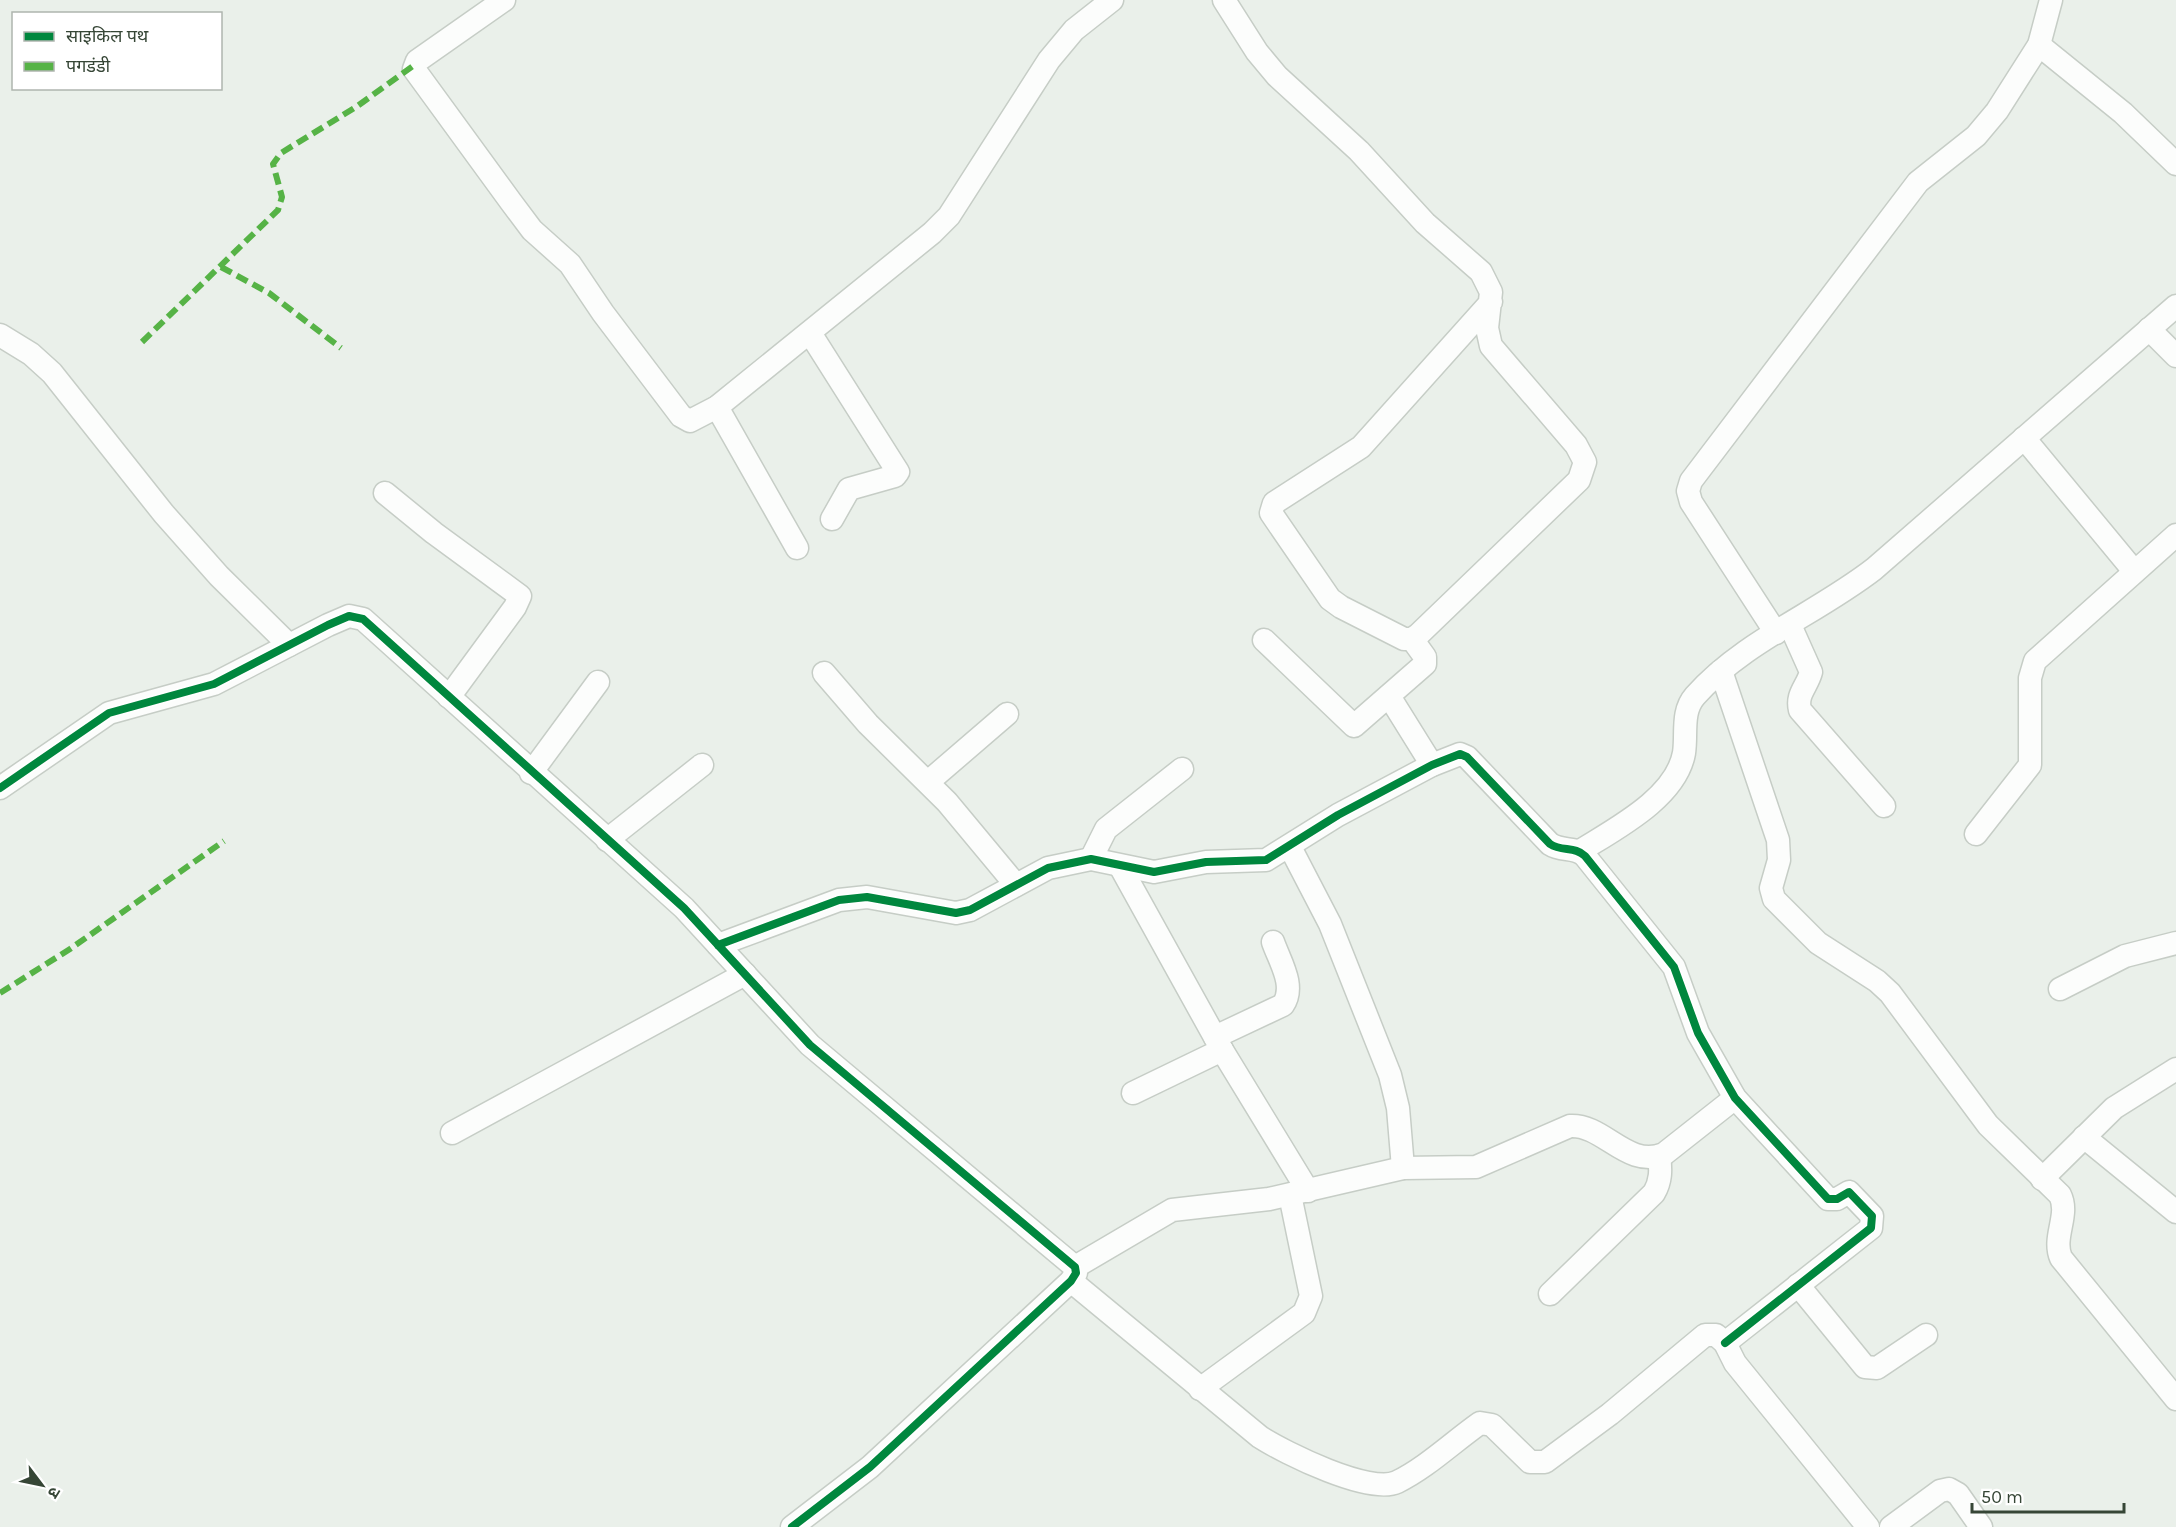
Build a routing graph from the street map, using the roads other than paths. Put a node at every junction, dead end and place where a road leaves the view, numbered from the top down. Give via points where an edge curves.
1 (504, 0) edge
2 (1112, 0) edge
3 (1224, 0) edge
4 (2051, 0) edge
5 (2039, 45) junction
6 (2176, 164) edge
7 (1491, 302) junction
8 (2176, 306) edge
9 (2149, 329) junction
10 (810, 333) junction
11 (0, 335) edge
12 (2176, 356) edge
13 (717, 407) junction
14 (2024, 438) junction
15 (386, 493) dead end
16 (832, 519) dead end
17 (2176, 535) edge
18 (796, 548) dead end
19 (2134, 571) junction
20 (1783, 629) junction
21 (1412, 639) junction
22 (1264, 640) dead end
23 (289, 645) junction
24 (1721, 671) junction
25 (824, 673) dead end
26 (598, 682) dead end
27 (1389, 696) junction
28 (449, 697) junction
29 (1007, 714) dead end
30 (702, 765) dead end
31 (1432, 765) junction
32 (1182, 769) dead end
33 (531, 773) junction
34 (928, 782) junction
35 (0, 788) edge
36 (1884, 806) dead end
37 (1976, 834) dead end
38 (607, 840) junction
39 (1290, 847) junction
40 (1580, 851) junction
41 (1091, 859) junction
42 (1120, 866) junction
43 (1016, 885) junction
44 (1273, 942) dead end
45 (2176, 943) edge
46 (718, 945) junction
47 (745, 975) junction
48 (2060, 989) dead end
49 (1219, 1043) junction
50 (2176, 1069) edge
51 (1134, 1093) dead end
52 (1734, 1098) junction
53 (452, 1133) dead end
54 (2084, 1137) junction
55 (1659, 1156) junction
56 (1403, 1168) junction
57 (2042, 1179) junction
58 (1299, 1193) junction
59 (2176, 1212) edge
60 (1073, 1274) junction
61 (1798, 1285) junction
62 (1550, 1294) dead end
63 (1926, 1335) dead end
64 (1725, 1343) junction
65 (1200, 1389) junction
66 (2176, 1399) edge
67 (792, 1527) edge
68 (1868, 1527) edge
69 (1892, 1527) edge
70 (1981, 1527) edge

1 - 13 street via 417,61 413,66 416,72 532,230 570,264 681,416 696,420
2 - 10 street via 1074,30 1049,60 949,216
3 - 7 street via 1277,76 1480,272 1491,292
4 - 5 street
5 - 6 street via 2123,113
5 - 20 street via 1997,111 1976,136 1918,182 1690,481 1691,502
7 - 21 street via 1487,336 1491,346 1576,445 1585,462 1584,470 1579,480
7 - 21 street via 1361,447 1271,507 1271,513 1335,603 1404,639
8 - 9 street
9 - 12 street
9 - 14 street
10 - 13 street
10 - 16 street via 898,472 849,489
11 - 23 street via 52,373 138,483 219,576
13 - 18 street
14 - 19 street
14 - 20 street via 1874,569
15 - 28 street via 520,596
17 - 19 street
19 - 37 street via 2035,662 2030,678 2030,765
20 - 24 street
20 - 36 street via 1811,672 1800,693 1800,710
21 - 27 street via 1426,660
22 - 27 street via 1350,725 1357,724
23 - 28 street via 349,616 363,619
23 - 35 street via 214,684 109,713
24 - 40 street via 1689,705 1679,770 1650,805
24 - 57 street via 1778,840 1779,860 1771,888 1774,899 1818,943 1890,993 1973,1106
25 - 34 street via 868,724
26 - 33 street
27 - 31 street
28 - 33 street
29 - 34 street
30 - 38 street
31 - 39 street via 1338,815
31 - 40 street via 1460,754 1467,757 1550,844 1562,850
32 - 41 street via 1106,829
33 - 38 street
34 - 43 street
38 - 46 street via 684,908
39 - 42 street via 1266,860 1206,862 1167,872
39 - 56 street via 1330,924 1390,1075 1398,1108
40 - 52 street via 1674,967 1698,1033
41 - 42 street
41 - 43 street via 1048,868
42 - 49 street
43 - 46 street via 957,913 867,897 839,900
44 - 49 street via 1289,987 1288,996 1282,1005
45 - 48 street via 2125,956
46 - 47 street
47 - 53 street
47 - 60 street via 810,1045
49 - 51 street
49 - 58 street
50 - 54 street via 2114,1108
52 - 55 street
52 - 61 street via 1828,1199 1849,1192 1872,1216 1871,1228
54 - 57 street
54 - 59 street
55 - 56 street via 1645,1158 1576,1126 1476,1167
55 - 62 street via 1660,1178 1654,1193
56 - 58 street
57 - 66 street via 2063,1201 2057,1244 2061,1258
58 - 60 street via 1172,1210
58 - 65 street via 1309,1305
60 - 65 street
60 - 67 street via 870,1467
61 - 63 street via 1871,1370
61 - 64 street
64 - 65 street via 1716,1335 1705,1335 1545,1462 1530,1462 1492,1425 1480,1423 1388,1485 1368,1484 1280,1449
64 - 68 street via 1735,1363
69 - 70 street via 1940,1491 1949,1489 1958,1494

